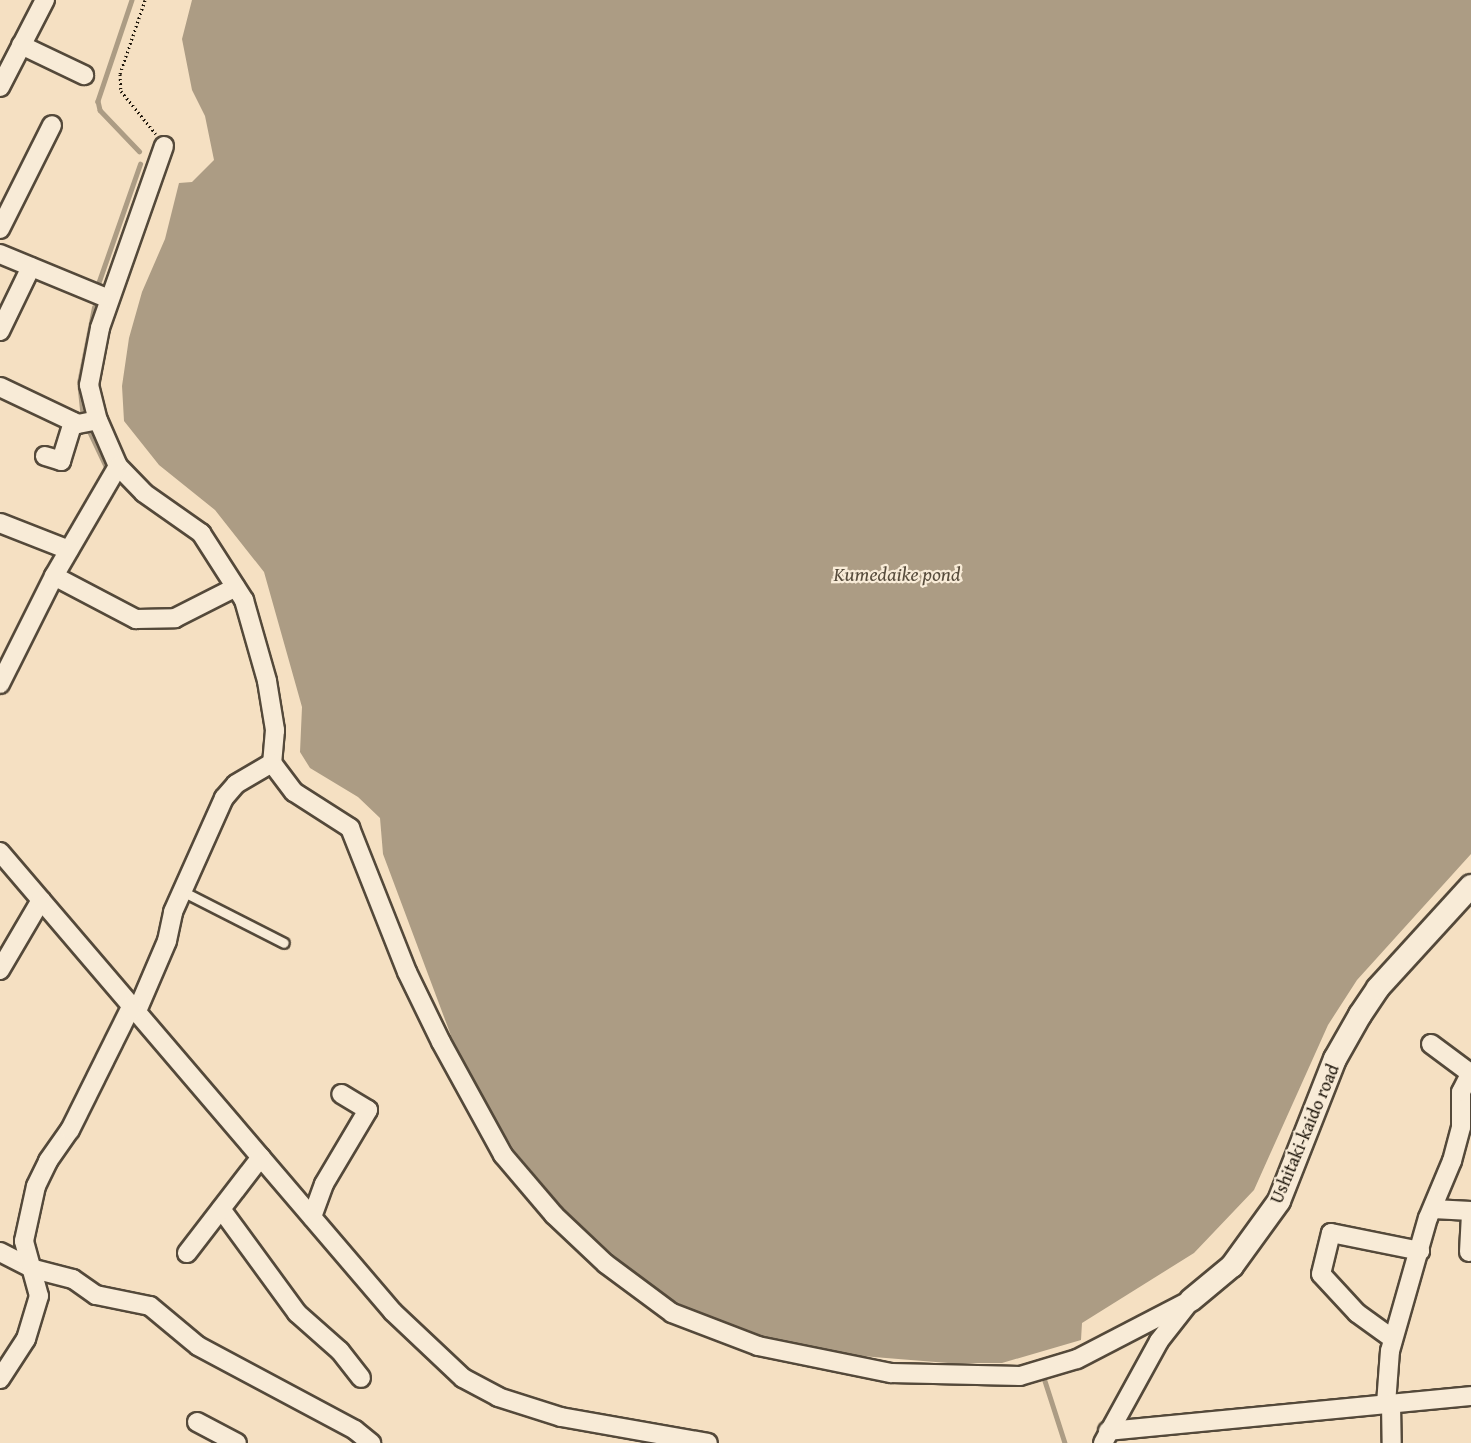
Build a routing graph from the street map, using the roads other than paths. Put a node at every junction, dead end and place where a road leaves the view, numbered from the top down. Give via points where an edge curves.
1 (45, 0) edge
2 (21, 45) junction
3 (84, 75) dead end
4 (0, 87) edge
5 (52, 125) dead end
6 (164, 146) road end
7 (0, 229) edge
8 (0, 254) edge
9 (31, 267) junction
10 (109, 299) junction
11 (0, 331) edge
12 (0, 387) edge
13 (98, 420) junction
14 (73, 422) junction
15 (45, 456) dead end
16 (118, 466) junction
17 (0, 523) edge
18 (69, 550) junction
19 (54, 576) junction
20 (236, 586) junction
21 (0, 684) edge
22 (272, 763) junction
23 (0, 852) edge
24 (1471, 886) edge
25 (182, 891) junction
26 (41, 900) junction
27 (284, 943) dead end
28 (0, 970) edge
29 (134, 1008) junction
30 (1431, 1044) dead end
31 (1471, 1072) edge
32 (341, 1094) dead end
33 (261, 1157) junction
34 (220, 1209) junction
35 (1433, 1209) junction
36 (1471, 1213) edge
37 (312, 1217) junction
38 (1471, 1230) edge
39 (1420, 1251) junction
40 (0, 1252) edge
41 (1469, 1252) dead end
42 (187, 1253) dead end
43 (34, 1269) junction
44 (1191, 1300) junction
45 (1393, 1339) junction
46 (362, 1378) dead end
47 (0, 1379) edge
48 (1471, 1396) edge
49 (1388, 1404) junction
50 (196, 1422) dead end
51 (1106, 1437) edge
52 (696, 1442) edge
53 (237, 1443) edge
54 (371, 1443) edge
55 (1392, 1443) edge

1 - 2 street
2 - 3 street
2 - 4 street
5 - 7 street
6 - 10 street
8 - 9 street
9 - 10 street
9 - 11 street
10 - 13 street via 89,385
12 - 14 street
13 - 14 street
13 - 16 street
14 - 15 street via 61,461
16 - 18 street
16 - 20 street via 144,494 201,533
17 - 18 street
18 - 19 street
19 - 20 street via 136,620 175,618
19 - 21 street
20 - 22 street via 256,633 267,681 275,730
22 - 25 street via 236,783 224,798
22 - 44 street via 294,792 350,828 407,972 503,1155 554,1215 606,1264 672,1313 758,1346 825,1362 891,1373 1020,1376 1077,1359
23 - 26 street
24 - 44 street, Ushitaki-kaido road via 1366,1006 1335,1059 1279,1201 1232,1266
25 - 27 lane
25 - 29 street via 167,941
26 - 28 street
26 - 29 street
29 - 33 street
29 - 43 street via 76,1120 36,1186 24,1241
30 - 31 street
31 - 35 street via 1461,1092 1457,1143
32 - 37 street via 368,1110 324,1184
33 - 34 street
33 - 37 street
34 - 42 street
34 - 46 street via 297,1313 340,1351
35 - 36 street
35 - 39 street
36 - 38 street
37 - 52 street via 393,1312 463,1378 498,1397 561,1417
38 - 41 street
39 - 45 street
39 - 45 street via 1331,1233 1321,1274 1358,1313
40 - 43 street
43 - 47 street via 39,1296 35,1318
43 - 54 street via 73,1279 96,1295 150,1305 198,1346 355,1430
44 - 51 street, Ushitaki-kaido road via 1159,1341
45 - 49 street via 1385,1377
48 - 49 street
49 - 51 street
49 - 55 street
50 - 53 street

